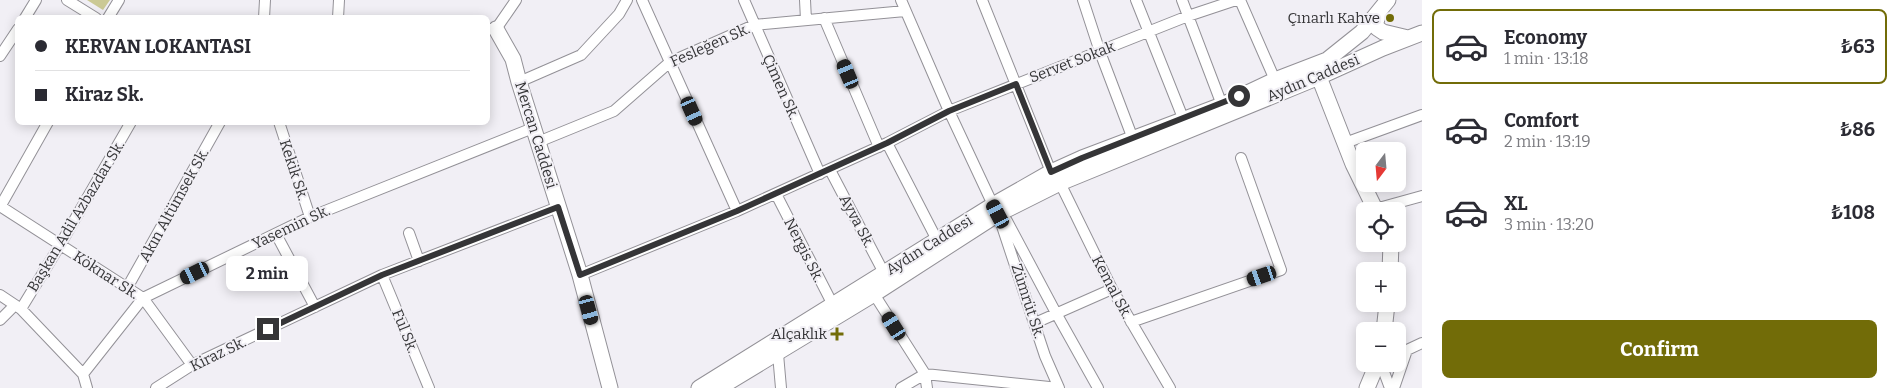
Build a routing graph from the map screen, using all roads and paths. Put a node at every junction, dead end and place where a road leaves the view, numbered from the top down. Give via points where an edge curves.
1 (36, 0) edge
2 (67, 0) edge
3 (119, 0) edge
4 (265, 0) edge
5 (339, 0) edge
6 (516, 0) edge
7 (626, 0) edge
8 (642, 0) edge
9 (744, 0) edge
10 (805, 0) edge
11 (982, 0) edge
12 (1083, 0) edge
13 (1136, 0) edge
14 (1182, 0) edge
15 (1238, 0) edge
16 (905, 4) edge
17 (1383, 6) edge
18 (27, 15) edge
19 (91, 15) edge
20 (110, 15) edge
21 (264, 15) edge
22 (338, 15) edge
23 (1188, 16) junction
24 (824, 18) junction
25 (806, 20) junction
26 (754, 25) junction
27 (492, 29) edge
28 (1149, 32) junction
29 (15, 34) edge
30 (1415, 35) edge
31 (1100, 52) junction
32 (0, 56) edge
33 (670, 62) junction
34 (1319, 77) junction
35 (1275, 80) junction
36 (518, 82) junction
37 (1016, 84) junction
38 (1222, 105) junction
39 (949, 111) junction
40 (1422, 115) edge
41 (1183, 118) junction
42 (46, 125) edge
43 (129, 125) edge
44 (218, 125) edge
45 (280, 125) edge
46 (536, 135) junction
47 (1134, 139) junction
48 (1345, 143) junction
49 (883, 145) junction
50 (1240, 158) dead end
51 (830, 170) junction
52 (820, 174) junction
53 (1056, 178) junction
54 (776, 194) junction
55 (1422, 196) edge
56 (1372, 202) edge
57 (1402, 202) edge
58 (0, 206) edge
59 (558, 207) junction
60 (996, 209) junction
61 (737, 211) junction
62 (310, 218) junction
63 (409, 233) dead end
64 (276, 234) junction
65 (937, 240) junction
66 (60, 245) junction
67 (419, 261) junction
68 (884, 273) junction
69 (382, 275) junction
70 (580, 275) junction
71 (127, 288) junction
72 (1112, 289) junction
73 (874, 294) junction
74 (0, 295) edge
75 (143, 298) junction
76 (833, 305) junction
77 (18, 307) junction
78 (315, 307) junction
79 (1056, 313) junction
80 (0, 320) edge
81 (1131, 322) junction
82 (1035, 323) junction
83 (1422, 343) edge
84 (1406, 349) edge
85 (778, 354) junction
86 (192, 365) junction
87 (1374, 372) edge
88 (1385, 372) edge
89 (1396, 372) edge
90 (82, 374) junction
91 (925, 374) junction
92 (87, 388) edge
93 (156, 388) edge
94 (429, 388) edge
95 (610, 388) edge
96 (699, 388) edge
97 (719, 388) edge
98 (781, 388) edge
99 (901, 388) edge
100 (926, 388) edge
101 (1059, 388) edge
102 (1098, 388) edge
103 (1170, 388) edge
104 (1367, 388) edge
105 (1392, 388) edge

1 - 18 street
2 - 19 street
3 - 20 street
4 - 21 street
5 - 22 street
6 - 27 street
7 - 36 street via 619,14 581,55
8 - 33 street
9 - 26 street, Çimen Sk.
10 - 25 street
11 - 37 street, Kemal Sk.
12 - 31 street
13 - 28 street
14 - 23 street
15 - 23 street, Servet Sokak
15 - 35 street
16 - 24 street, Fesleğen Sk.
16 - 39 street
17 - 30 main road, Aydın Caddesi via 1376,22 1377,28 1383,32
17 - 35 main road, Aydın Caddesi via 1362,32 1327,60
23 - 28 street, Servet Sokak
23 - 38 street
24 - 25 street, Fesleğen Sk.
24 - 49 street
25 - 26 street, Fesleğen Sk.
26 - 33 street, Fesleğen Sk.
26 - 52 street, Çimen Sk.
27 - 36 main road, Mercan Caddesi via 513,59
28 - 31 street, Servet Sokak
28 - 41 street
29 - 32 street
30 - 34 main road, Aydın Caddesi
31 - 37 street, Servet Sokak
31 - 47 street
33 - 46 street, Fesleğen Sk. via 614,111
33 - 61 street
34 - 48 main road
34 - 53 main road, Aydın Caddesi
35 - 38 main road, Aydın Caddesi
36 - 46 main road, Mercan Caddesi
37 - 39 street, Servet Sokak
37 - 53 street, Kemal Sk.
38 - 41 main road, Aydın Caddesi
39 - 49 street, Servet Sokak
39 - 60 street
40 - 48 street
41 - 47 main road, Aydın Caddesi
42 - 58 street
43 - 66 street, Başkan Adil Azbazdar Sk.
44 - 71 street, Akın Altümsek Sk.
45 - 62 street, Kekik Sk.
46 - 59 main road, Mercan Caddesi
46 - 62 street, Yasemin Sk.
47 - 53 main road, Aydın Caddesi via 1082,158
48 - 56 main road
49 - 51 street, Servet Sokak
49 - 65 street
50 - 81 street via 1281,270
51 - 52 street, Servet Sokak
51 - 68 street, Ayva Sk.
52 - 54 street, Servet Sokak
53 - 60 main road, Aydın Caddesi
53 - 72 street, Kemal Sk.
54 - 61 street, Servet Sokak
54 - 76 street, Nergis Sk.
55 - 57 street
58 - 66 street, Köknar Sk.
59 - 67 street, Kiraz Sk.
59 - 70 main road, Mercan Caddesi
60 - 65 main road, Aydın Caddesi
60 - 73 main road, Aydın Caddesi
60 - 79 street via 1008,221
60 - 82 street, Zümrüt Sk.
61 - 70 street, Servet Sokak
62 - 64 street, Yasemin Sk.
63 - 67 street
64 - 75 street, Yasemin Sk.
64 - 78 street
65 - 68 main road, Aydın Caddesi
66 - 71 street, Köknar Sk.
66 - 77 street, Başkan Adil Azbazdar Sk.
67 - 69 street, Kiraz Sk.
68 - 76 main road, Aydın Caddesi
69 - 78 street, Kiraz Sk.
69 - 94 street, Ful Sk.
70 - 95 main road, Mercan Caddesi
71 - 75 street, Köknar Sk.
72 - 79 street
72 - 81 street, Kemal Sk.
73 - 85 main road, Aydın Caddesi
73 - 91 street
74 - 77 street
75 - 86 street, Köknar Sk.
75 - 90 street, Yasemin Sk.
76 - 96 main road, Aydın Caddesi
77 - 80 street, Başkan Adil Azbazdar Sk.
77 - 90 street
78 - 86 street, Kiraz Sk.
79 - 82 street
79 - 102 street
81 - 103 street, Kemal Sk.
82 - 101 street, Zümrüt Sk. via 1044,356
83 - 84 street
85 - 97 main road, Aydın Caddesi
85 - 98 street
86 - 93 street, Kiraz Sk.
87 - 104 main road
88 - 105 street
89 - 105 street
90 - 92 street
91 - 99 street
91 - 100 street
91 - 101 street

